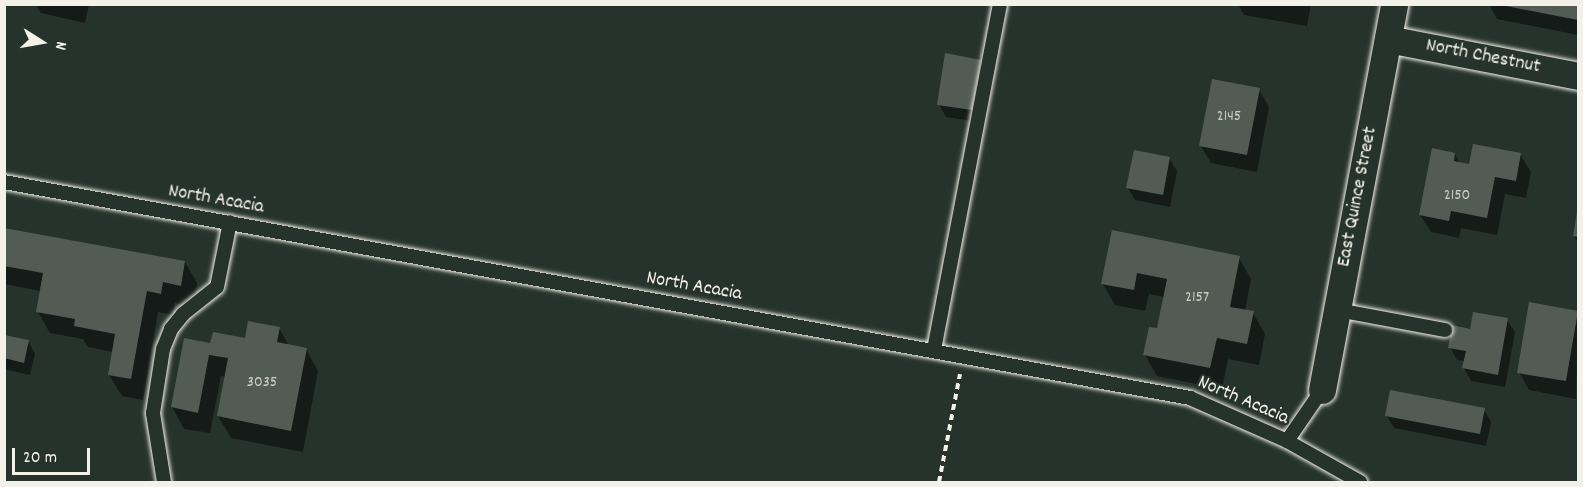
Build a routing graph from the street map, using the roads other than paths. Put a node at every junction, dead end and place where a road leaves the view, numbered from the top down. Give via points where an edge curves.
1 (1000, 4) edge
2 (1394, 4) edge
3 (1388, 39) junction
4 (1578, 76) edge
5 (4, 182) edge
6 (230, 222) junction
7 (1336, 310) junction
8 (1445, 330) dead end
9 (934, 350) junction
10 (1322, 390) joint
11 (1287, 441) junction
12 (164, 483) edge
13 (1360, 483) edge

1 - 9 lane
2 - 3 street, East Quince Street
3 - 4 street, North Chestnut
3 - 7 street, East Quince Street
5 - 6 lane, North Acacia
6 - 9 lane, North Acacia
6 - 12 lane via 217,287 183,314 163,349 153,412
7 - 8 lane
7 - 10 street, East Quince Street
9 - 11 lane, North Acacia via 1190,398
10 - 11 lane
11 - 13 lane, North Acacia

